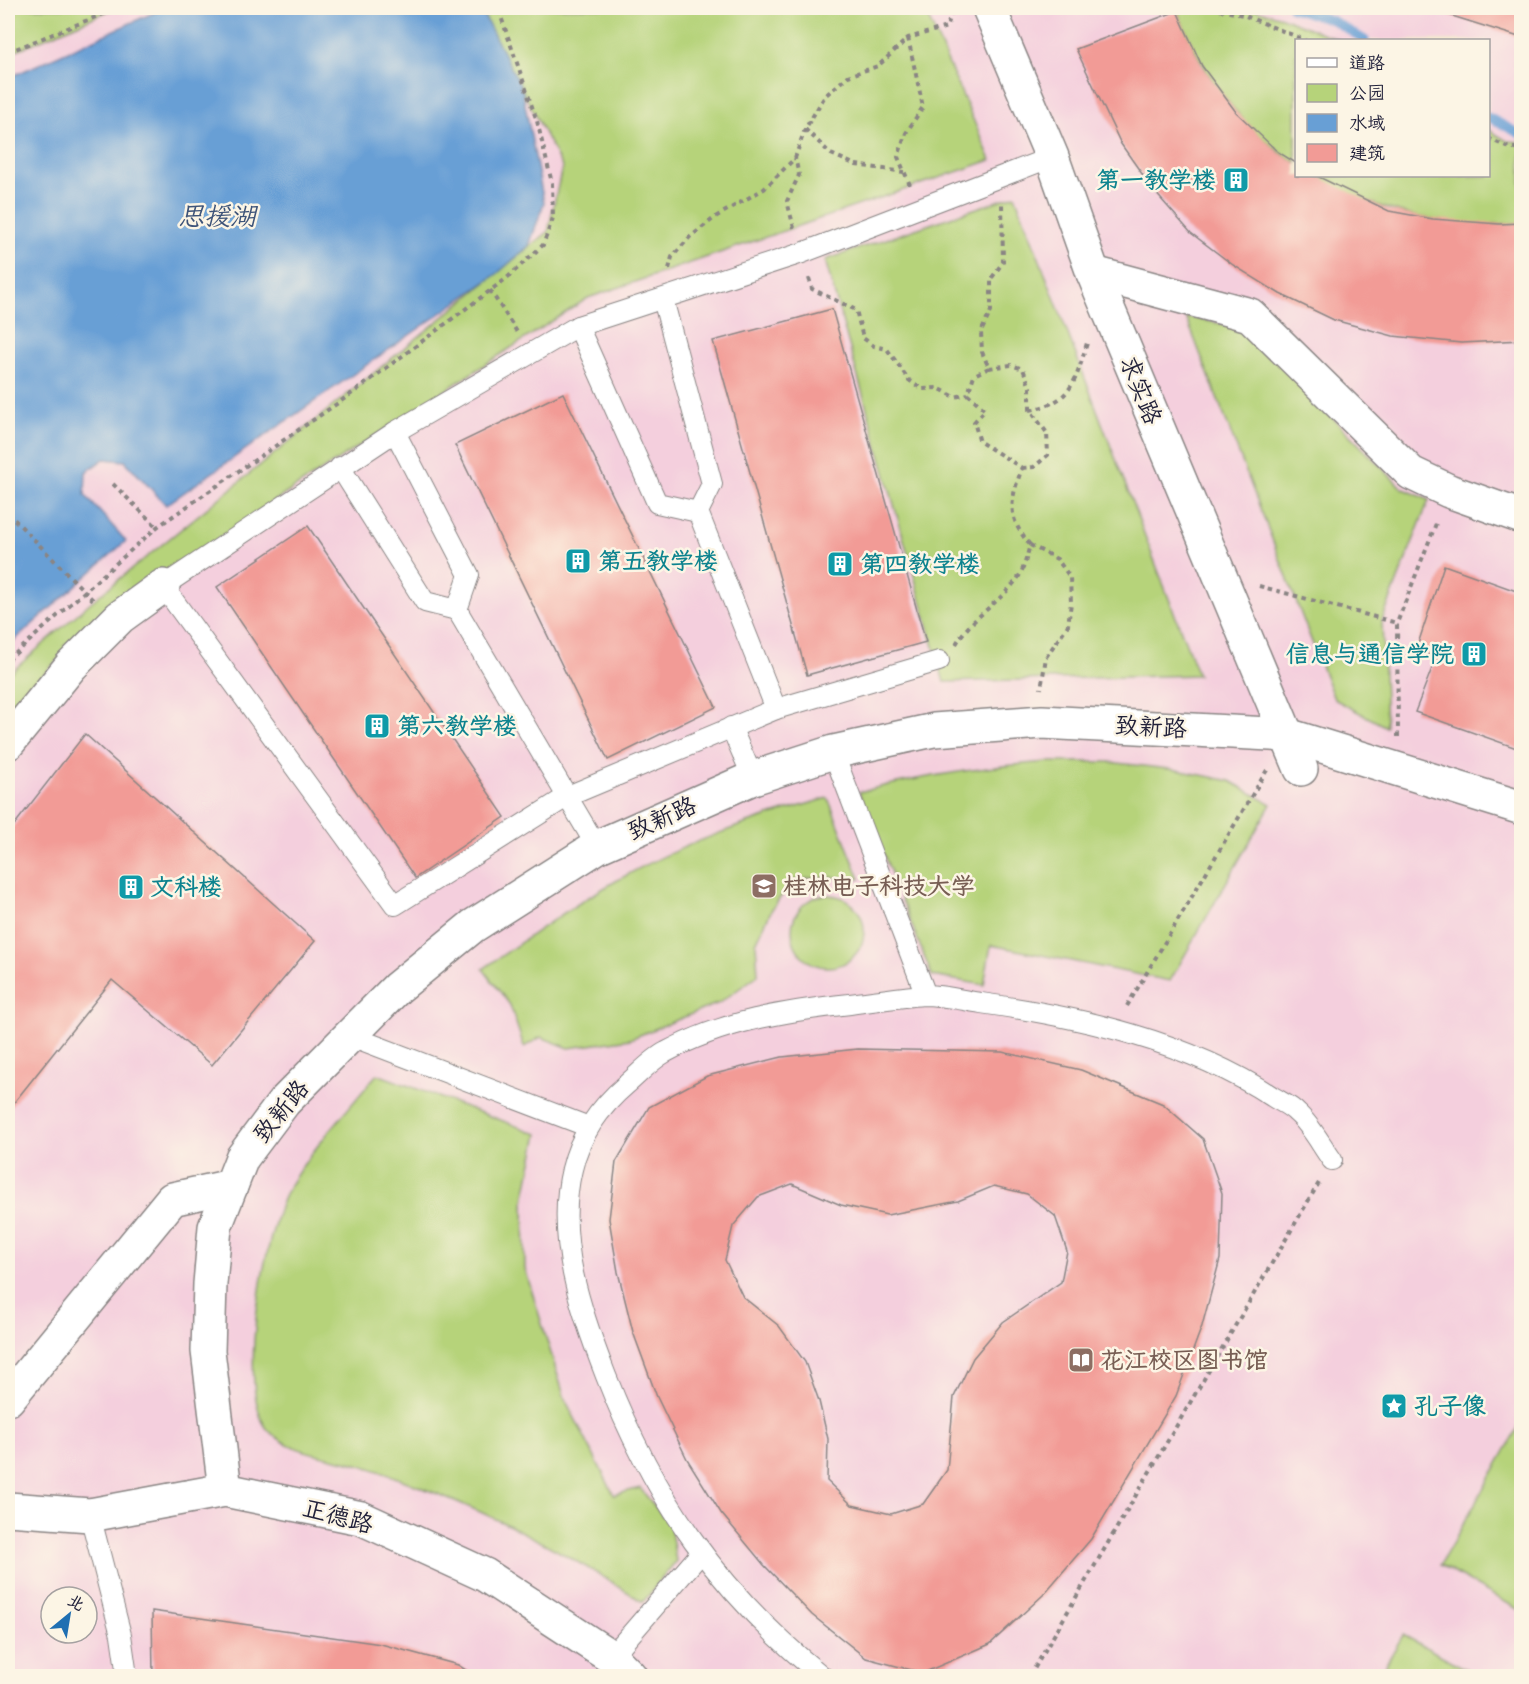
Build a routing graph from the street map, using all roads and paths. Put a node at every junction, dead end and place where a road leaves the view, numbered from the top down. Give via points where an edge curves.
1 (118, 8) edge
2 (498, 8) edge
3 (953, 8) edge
4 (989, 8) edge
5 (1210, 8) edge
6 (1245, 8) edge
7 (1243, 15) junction
8 (908, 38) junction
9 (1303, 39) edge
10 (8, 52) edge
11 (805, 129) junction
12 (1490, 139) edge
13 (1521, 149) edge
14 (1052, 157) junction
15 (795, 158) junction
16 (904, 172) junction
17 (1003, 174) junction
18 (921, 206) junction
19 (802, 253) junction
20 (1093, 273) junction
21 (490, 290) junction
22 (663, 299) junction
23 (1112, 318) junction
24 (578, 326) junction
25 (531, 353) junction
26 (989, 368) junction
27 (968, 394) junction
28 (1030, 410) junction
29 (395, 432) junction
30 (340, 467) junction
31 (1022, 468) junction
32 (113, 484) dead end
33 (1449, 491) junction
34 (698, 512) junction
35 (8, 513) edge
36 (1521, 517) edge
37 (158, 527) junction
38 (1029, 545) junction
39 (1218, 574) junction
40 (163, 586) junction
41 (84, 591) junction
42 (457, 610) junction
43 (1397, 623) junction
44 (8, 660) edge
45 (939, 661) joint
46 (776, 709) junction
47 (1041, 722) junction
48 (731, 727) junction
49 (1287, 735) junction
50 (8, 743) edge
51 (833, 752) junction
52 (1301, 769) dead end
53 (1400, 771) junction
54 (753, 778) junction
55 (568, 796) junction
56 (1521, 808) edge
57 (597, 847) junction
58 (926, 995) junction
59 (1113, 1030) junction
60 (348, 1035) junction
61 (588, 1127) junction
62 (1332, 1160) joint
63 (231, 1186) junction
64 (8, 1399) edge
65 (225, 1490) junction
66 (8, 1509) edge
67 (90, 1515) junction
68 (700, 1554) junction
69 (620, 1667) edge
70 (127, 1677) edge
71 (822, 1677) edge
72 (1030, 1677) edge

1 - 10 path
2 - 21 path via 537,121 552,183 553,218 543,245
3 - 8 path via 947,27
4 - 14 street, 求实路
5 - 7 path
6 - 7 path
7 - 9 path
8 - 11 path via 878,66 848,76 825,96
8 - 16 path via 923,107 906,133 898,157
11 - 15 path
11 - 16 path via 831,154 856,165
12 - 13 path
14 - 17 lane
14 - 20 street, 求实路
15 - 19 path via 798,175 787,201
15 - 22 path via 764,189 717,216 678,250 672,257
16 - 18 path
17 - 18 lane
17 - 26 path via 1003,262 991,279 991,311 981,332 982,352
18 - 19 lane
19 - 22 lane
19 - 27 path via 812,289 856,310 863,338 887,350 909,380 922,389 938,388 955,397
20 - 23 street, 求实路
20 - 33 street via 1250,315 1411,473
21 - 25 path
21 - 37 path via 354,392
22 - 24 lane
22 - 34 lane via 712,484
23 - 28 path via 1090,333 1074,387 1047,407
23 - 39 street, 求实路
24 - 25 lane
24 - 34 lane via 657,503
25 - 29 lane
26 - 27 path via 974,375
26 - 28 path via 1011,365 1023,369 1030,387
27 - 31 path via 985,410 974,422 980,442
28 - 31 path via 1047,433 1048,455 1034,467
29 - 30 lane
29 - 42 lane via 469,575
30 - 40 lane
30 - 42 lane via 425,602
31 - 38 path via 1012,496 1012,514 1016,528
32 - 37 path
33 - 36 street
33 - 43 path
34 - 46 lane
35 - 41 path
37 - 41 path
38 - 45 path via 1025,566 1015,583 982,612 952,652
38 - 47 path via 1057,560 1070,577 1068,625 1046,657 1041,681
39 - 43 path
39 - 49 street, 求实路
40 - 50 street via 120,617 71,666
40 - 55 lane via 396,904
41 - 44 path
42 - 55 lane
43 - 53 path
45 - 46 lane
46 - 48 lane
47 - 49 street, 致新路
47 - 51 street, 致新路 via 934,730
48 - 54 lane
48 - 55 lane
49 - 52 street, 求实路
49 - 53 street, 致新路
49 - 59 path
51 - 54 street, 致新路
51 - 58 lane
53 - 56 street, 致新路
54 - 57 street, 致新路
55 - 57 lane
57 - 60 street, 致新路 via 473,926 397,988
58 - 59 lane
58 - 61 lane via 799,1010 731,1024 663,1053 608,1100
59 - 62 lane via 1180,1051 1245,1078 1297,1113
60 - 61 lane
60 - 63 street, 致新路 via 284,1102 242,1158
61 - 68 lane via 572,1169 566,1230 580,1300 626,1428
62 - 72 path
63 - 64 street via 172,1199
63 - 65 street, 致新路 via 215,1227 208,1351
65 - 67 street, 正德路
65 - 69 street, 正德路 via 361,1518 484,1575
66 - 67 street, 正德路
67 - 70 lane via 121,1635
68 - 69 lane
68 - 71 lane

